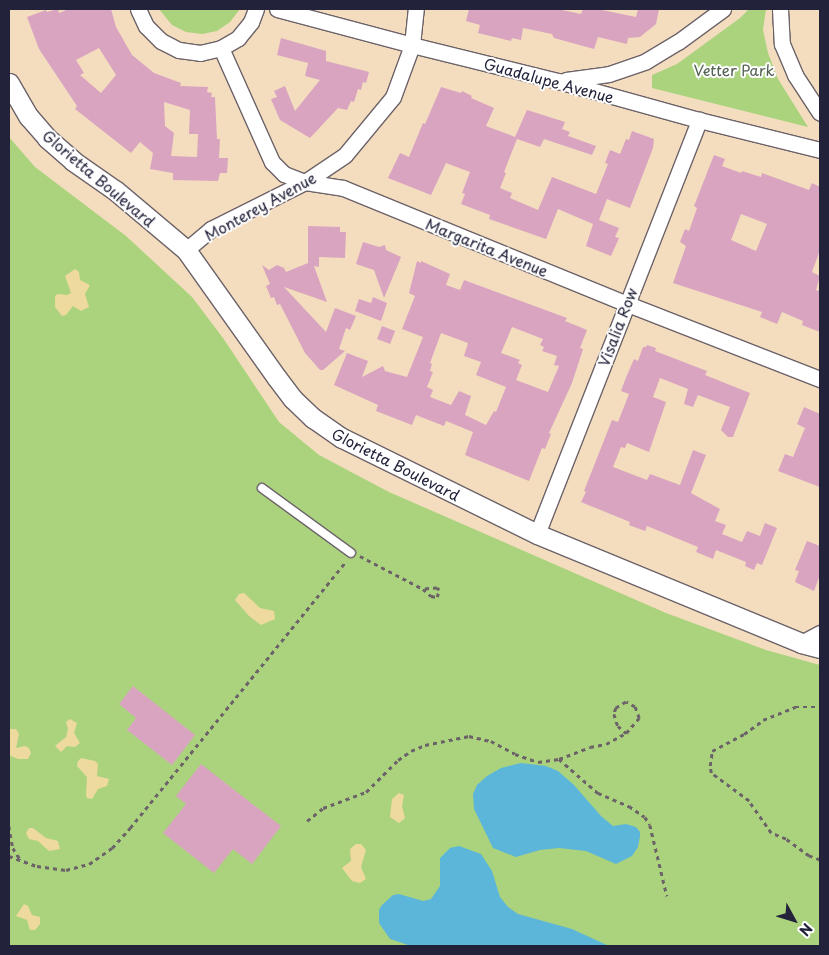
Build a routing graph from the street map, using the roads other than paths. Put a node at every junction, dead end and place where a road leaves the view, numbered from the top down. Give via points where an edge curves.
1 (138, 9) edge
2 (256, 9) edge
3 (277, 9) edge
4 (416, 9) edge
5 (723, 9) edge
6 (780, 9) edge
7 (412, 45) junction
8 (221, 48) junction
9 (558, 81) junction
10 (9, 82) edge
11 (820, 113) edge
12 (699, 120) junction
13 (820, 150) edge
14 (305, 182) junction
15 (186, 250) junction
16 (625, 303) junction
17 (820, 379) edge
18 (262, 488) dead end
19 (537, 534) junction
20 (351, 553) road end
21 (820, 633) edge
22 (801, 643) junction
23 (820, 648) edge

1 - 8 street via 146,26 156,36 180,50 200,53
2 - 8 street via 251,22 238,38
3 - 7 street, Guadalupe Avenue
4 - 7 street, Monterey Avenue
5 - 9 street via 646,61 609,74
6 - 11 street via 782,44 795,75
7 - 9 street, Guadalupe Avenue
7 - 14 street, Monterey Avenue via 393,97 370,128 345,155
8 - 14 street, Margarita Avenue via 272,162 284,174
9 - 12 street, Guadalupe Avenue
10 - 15 street, Glorietta Boulevard via 29,117 47,138
12 - 13 street, Guadalupe Avenue
12 - 16 street, Visalia Row
14 - 15 street, Monterey Avenue via 211,229
14 - 16 street, Margarita Avenue via 343,188
15 - 19 street, Glorietta Boulevard via 282,385 313,418 342,438
16 - 17 street, Margarita Avenue
16 - 19 street, Visalia Row
18 - 20 lane
19 - 22 street, Glorietta Boulevard
21 - 22 street
22 - 23 street, Glorietta Boulevard

